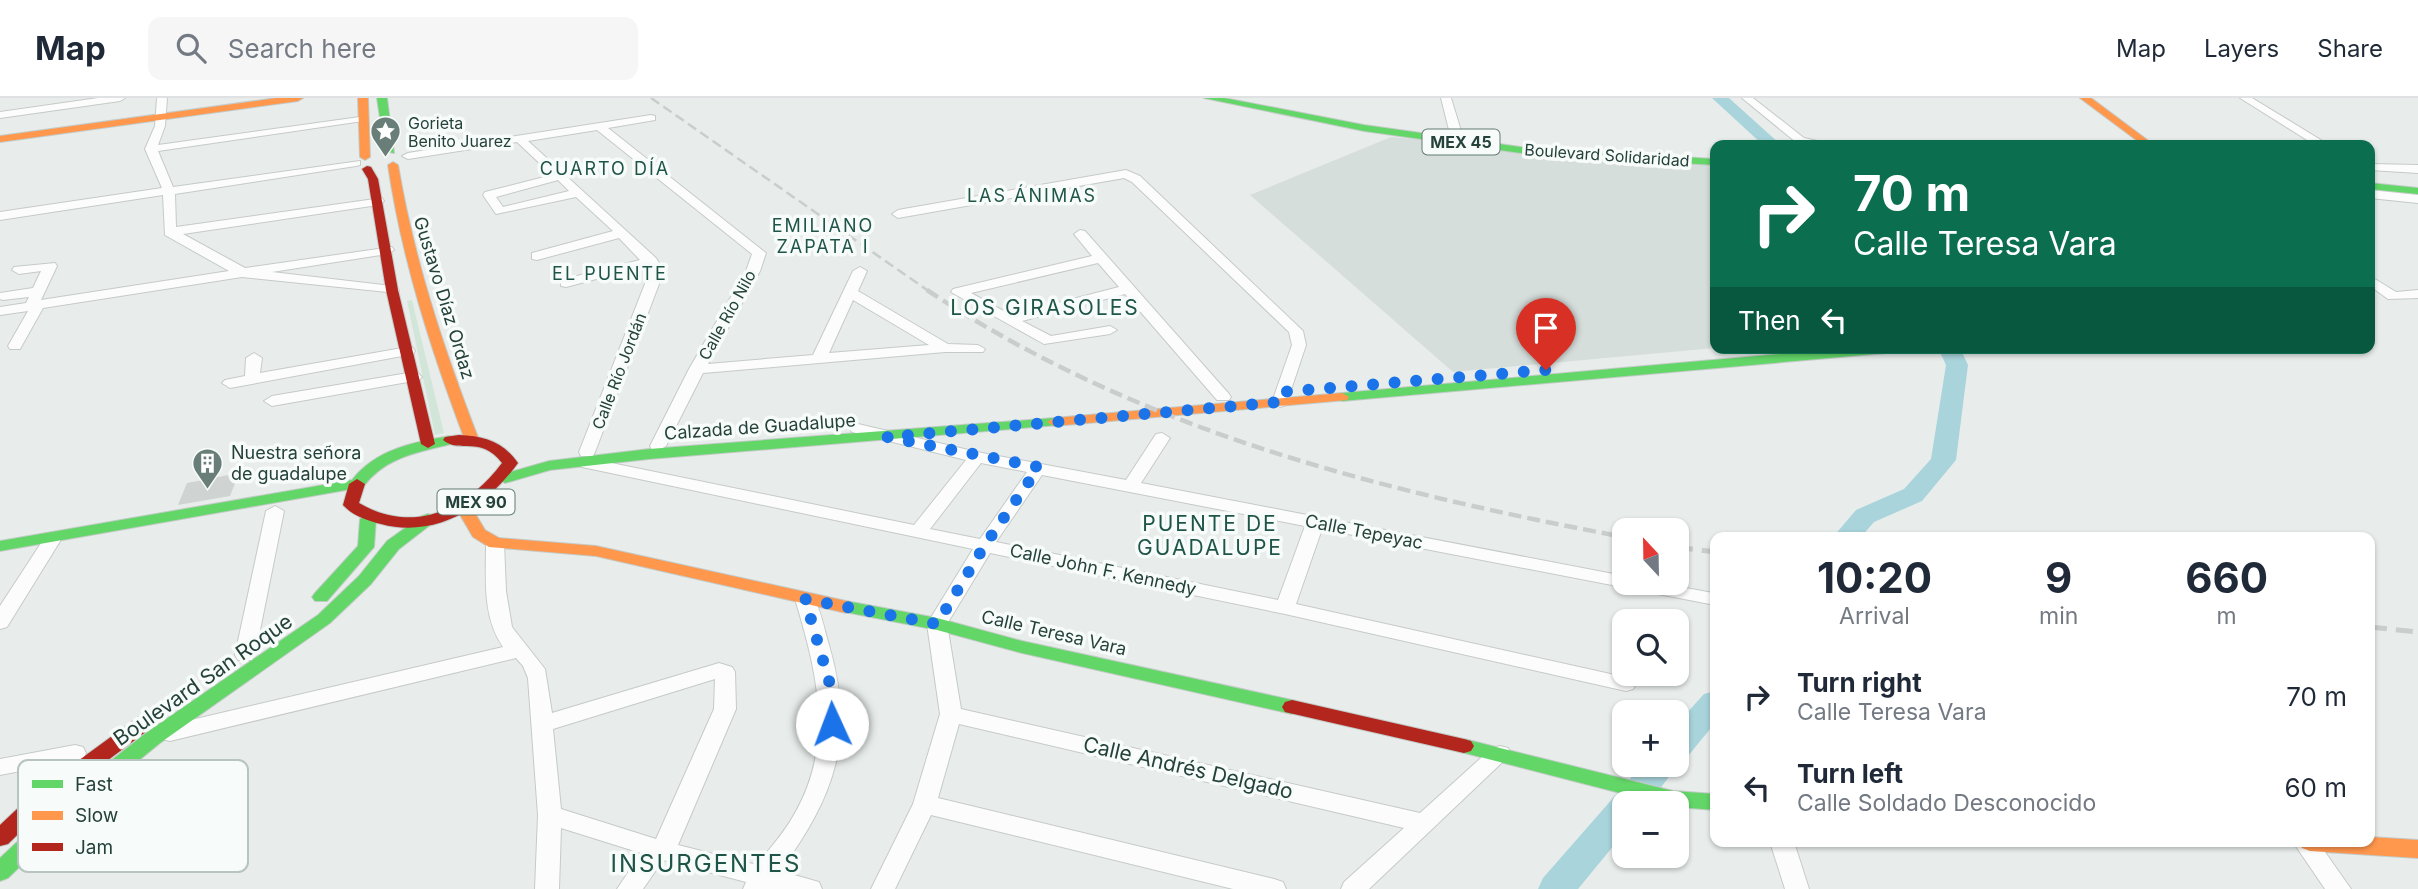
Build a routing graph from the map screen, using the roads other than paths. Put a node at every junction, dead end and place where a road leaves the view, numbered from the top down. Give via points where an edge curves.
1 (120, 98) edge
2 (274, 98) edge
3 (298, 98) edge
4 (363, 98) edge
5 (382, 98) edge
6 (1209, 98) edge
7 (1244, 98) edge
8 (1447, 98) edge
9 (1747, 98) edge
10 (2075, 98) edge
11 (2085, 98) edge
12 (2245, 98) edge
13 (160, 114) edge
14 (0, 115) edge
15 (363, 118) junction
16 (651, 118) dead end
17 (599, 126) junction
18 (0, 137) edge
19 (1454, 138) junction
20 (520, 139) junction
21 (1800, 140) edge
22 (2130, 140) edge
23 (2142, 140) edge
24 (2315, 140) edge
25 (151, 149) junction
26 (1710, 152) edge
27 (408, 156) joint
28 (392, 158) junction
29 (1710, 162) edge
30 (363, 163) junction
31 (2375, 167) edge
32 (2418, 169) edge
33 (560, 176) junction
34 (2375, 180) edge
35 (2418, 184) edge
36 (2375, 187) edge
37 (169, 191) junction
38 (2418, 191) edge
39 (576, 192) junction
40 (2375, 195) edge
41 (2418, 199) edge
42 (378, 201) junction
43 (898, 214) dead end
44 (0, 216) edge
45 (170, 232) junction
46 (622, 233) junction
47 (1080, 234) dead end
48 (387, 250) junction
49 (537, 256) dead end
50 (1101, 258) junction
51 (651, 261) junction
52 (19, 270) dead end
53 (860, 271) dead end
54 (243, 273) junction
55 (566, 283) dead end
56 (2375, 283) edge
57 (1129, 289) junction
58 (392, 290) junction
59 (850, 292) junction
60 (2418, 294) edge
61 (3, 296) dead end
62 (36, 301) junction
63 (0, 311) edge
64 (1008, 320) junction
65 (1110, 330) dead end
66 (15, 346) dead end
67 (946, 348) junction
68 (978, 349) dead end
69 (408, 351) junction
70 (1736, 354) edge
71 (1822, 354) edge
72 (254, 358) dead end
73 (818, 360) junction
74 (697, 369) junction
75 (414, 377) junction
76 (252, 378) junction
77 (230, 383) dead end
78 (1223, 397) junction
79 (1281, 397) junction
80 (272, 401) dead end
81 (858, 429) junction
82 (887, 437) junction
83 (1162, 438) dead end
84 (472, 440) junction
85 (428, 444) junction
86 (658, 446) junction
87 (519, 453) junction
88 (583, 457) junction
89 (977, 457) junction
90 (1039, 467) junction
91 (505, 478) junction
92 (356, 484) junction
93 (1131, 486) junction
94 (351, 505) junction
95 (464, 508) junction
96 (275, 511) junction
97 (368, 519) junction
98 (428, 519) junction
99 (1315, 523) junction
100 (918, 532) junction
101 (495, 543) junction
102 (49, 545) junction
103 (985, 545) junction
104 (0, 546) edge
105 (0, 559) edge
106 (1612, 580) edge
107 (1689, 594) edge
108 (1710, 598) edge
109 (805, 599) junction
110 (1285, 608) junction
111 (0, 622) edge
112 (937, 624) junction
113 (521, 650) junction
114 (245, 655) junction
115 (1612, 681) edge
116 (202, 684) dead end
117 (161, 711) dead end
118 (951, 713) junction
119 (543, 724) junction
120 (153, 737) junction
121 (75, 753) dead end
122 (1500, 754) junction
123 (38, 760) edge
124 (94, 760) edge
125 (125, 760) edge
126 (18, 764) edge
127 (0, 767) edge
128 (1710, 802) edge
129 (925, 804) junction
130 (550, 816) junction
131 (18, 821) edge
132 (1424, 823) junction
133 (0, 838) edge
134 (2375, 846) edge
135 (1784, 847) edge
136 (2310, 847) edge
137 (660, 849) junction
138 (2418, 849) edge
139 (18, 855) edge
140 (0, 872) edge
141 (759, 882) edge
142 (547, 889) edge
143 (629, 889) edge
144 (810, 889) edge
145 (883, 889) edge
146 (1275, 889) edge
147 (1353, 889) edge
148 (1797, 889) edge
149 (2339, 889) edge

1 - 14 street
2 - 13 main road
3 - 13 main road
4 - 15 main road
5 - 28 main road, Gustavo Díaz Ordaz
6 - 19 main road, Boulevard Solidaridad / MEX 45
7 - 19 main road, Boulevard Solidaridad / MEX 45
8 - 19 street
9 - 21 street
10 - 22 main road
11 - 23 main road
12 - 24 street
13 - 18 main road
13 - 18 main road via 130,122
13 - 25 street
15 - 25 street
15 - 30 main road
16 - 17 street
17 - 20 street
17 - 74 street, Calle Río Nilo via 759,253 737,302
19 - 26 main road, Boulevard Solidaridad / MEX 45
19 - 29 main road, Boulevard Solidaridad / MEX 45 via 1585,156
20 - 27 street
20 - 33 street
25 - 37 street
27 - 28 main road
28 - 30 main road
28 - 84 main road, Gustavo Díaz Ordaz via 398,215 416,284
30 - 37 street
30 - 42 main road via 372,175
31 - 32 street
33 - 39 street
33 - 39 street via 489,195 500,211
34 - 35 main road
36 - 38 main road
37 - 44 street
37 - 45 street
39 - 46 street
40 - 41 street
42 - 45 street
42 - 48 main road
43 - 79 street via 1126,174 1296,331 1299,345
45 - 54 street
46 - 49 street
46 - 51 street
47 - 50 street
48 - 54 street
48 - 58 main road
50 - 57 street
50 - 64 street via 958,292
51 - 55 street
51 - 88 street, Calle Río Jordán via 656,276
52 - 62 street via 50,266
53 - 59 street
54 - 58 street
54 - 62 street
56 - 60 street via 2393,296
57 - 64 street
57 - 78 street
58 - 69 main road
59 - 67 street
59 - 73 street
61 - 62 street
62 - 63 street
62 - 66 street
64 - 65 street via 1049,341
67 - 68 street
67 - 73 street
69 - 75 main road
69 - 76 street
70 - 79 main road, Calzada de Guadalupe / MEX 90
71 - 79 main road, Calzada de Guadalupe / MEX 90
72 - 76 street
73 - 74 street
74 - 86 street, Calle Río Nilo
75 - 80 street
75 - 85 main road
76 - 77 street
78 - 79 main road, Calzada de Guadalupe / MEX 90
78 - 81 main road, Calzada de Guadalupe / MEX 90
79 - 82 main road, Calzada de Guadalupe / MEX 90
81 - 82 street, Calle Tepeyac
81 - 86 main road, Calzada de Guadalupe / MEX 90
82 - 88 main road, Calzada de Guadalupe / MEX 90
82 - 89 street, Calle Tepeyac
83 - 93 street
84 - 85 main road, MEX 90
84 - 87 main road, MEX 90
85 - 92 main road, MEX 90 via 385,460
86 - 88 main road, Calzada de Guadalupe / MEX 90
87 - 88 main road, Calzada de Guadalupe / MEX 90
87 - 91 main road, MEX 90
88 - 91 main road, Calzada de Guadalupe / MEX 90
88 - 100 street, Calle John F. Kennedy
89 - 90 street, Calle Tepeyac
89 - 100 street
90 - 93 street, Calle Tepeyac
90 - 103 street
91 - 95 main road, MEX 90
92 - 94 main road
92 - 102 main road
93 - 99 street, Calle Tepeyac
94 - 96 main road via 330,503
94 - 97 main road
95 - 98 main road, MEX 90
95 - 101 main road via 479,533
96 - 102 main road
96 - 114 street
97 - 98 main road, MEX 90 via 396,523
97 - 114 main road, Boulevard San Roque via 366,547 340,579 307,610
98 - 120 main road, Boulevard San Roque via 393,545 324,620
99 - 106 street, Calle Tepeyac
99 - 110 street
100 - 103 street, Calle John F. Kennedy
101 - 109 main road, Calle Teresa Vara via 596,551
101 - 113 street via 501,622 506,637
102 - 104 main road
102 - 105 main road
102 - 111 street
103 - 110 street, Calle John F. Kennedy
103 - 112 street
107 - 108 street, Calle Tepeyac
109 - 112 main road, Calle Teresa Vara
109 - 141 street via 832,691 828,756 807,815
110 - 115 street, Calle John F. Kennedy
112 - 118 street
112 - 122 main road, Calle Teresa Vara via 1022,648
113 - 119 street via 536,669
113 - 120 street
114 - 116 main road, Boulevard San Roque
117 - 124 main road, Boulevard San Roque
118 - 129 street
118 - 132 street, Calle Andrés Delgado
119 - 130 street
119 - 137 street via 723,670 725,709
120 - 125 main road, Boulevard San Roque
121 - 123 street
122 - 128 main road, Calle Teresa Vara via 1673,799
122 - 132 street
126 - 127 street
129 - 145 street
129 - 146 street
130 - 137 street
130 - 142 street
131 - 133 main road, Boulevard San Roque
132 - 147 street
134 - 138 main road
135 - 148 street
136 - 149 street
137 - 141 street
137 - 143 street
139 - 140 main road, Boulevard San Roque
141 - 144 street

